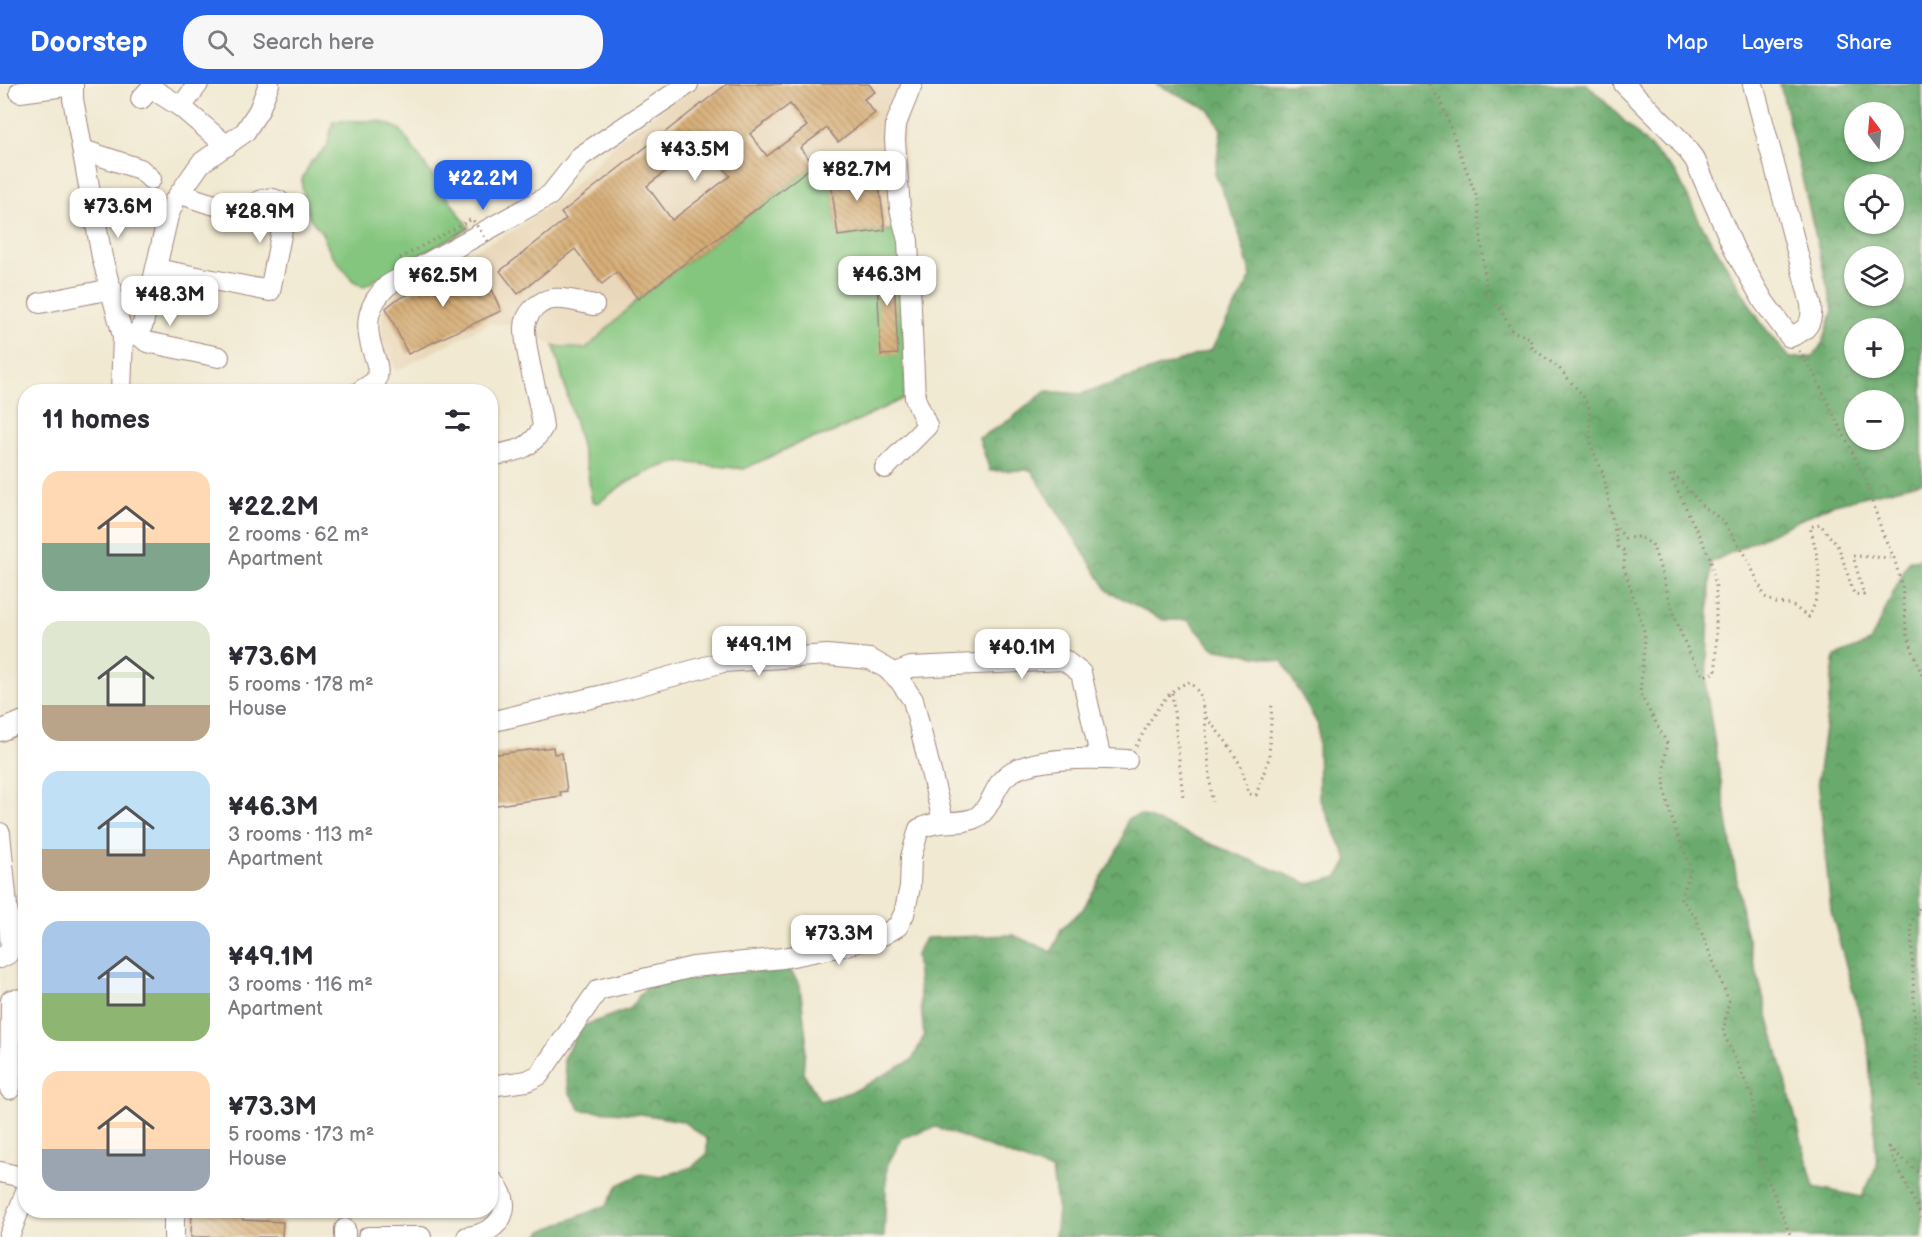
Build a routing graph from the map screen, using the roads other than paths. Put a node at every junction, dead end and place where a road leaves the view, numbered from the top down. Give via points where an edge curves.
1 (73, 84) edge
2 (198, 84) edge
3 (269, 84) edge
4 (688, 84) edge
5 (912, 84) edge
6 (1624, 84) edge
7 (1753, 84) edge
8 (20, 92) dead end
9 (141, 99) dead end
10 (181, 107) junction
11 (227, 146) junction
12 (82, 150) junction
13 (151, 179) dead end
14 (180, 193) junction
15 (156, 269) junction
16 (112, 289) junction
17 (40, 303) dead end
18 (594, 305) dead end
19 (130, 335) junction
20 (219, 357) dead end
21 (122, 384) edge
22 (371, 384) edge
23 (498, 454) edge
24 (885, 468) dead end
25 (892, 674) junction
26 (498, 720) edge
27 (18, 723) edge
28 (0, 731) edge
29 (1101, 759) junction
30 (1127, 760) road end
31 (944, 820) junction
32 (0, 833) edge
33 (17, 904) edge
34 (0, 958) edge
35 (18, 1000) edge
36 (498, 1085) edge
37 (12, 1089) edge
38 (0, 1172) edge
39 (18, 1185) edge
40 (498, 1187) edge
41 (18, 1211) edge
42 (174, 1218) edge
43 (9, 1237) edge
44 (174, 1237) edge
45 (368, 1237) edge
46 (421, 1237) edge
47 (467, 1237) edge

1 - 8 street
1 - 12 street
2 - 10 street
3 - 11 street via 245,132
4 - 22 street via 581,156 550,195 388,285 374,299 368,324 379,371
5 - 24 street via 896,124 895,140 900,209 909,241 915,398 927,426
6 - 7 street via 1695,160 1735,250 1764,302 1790,337 1809,325 1811,304
9 - 10 street via 151,88
10 - 11 street
11 - 14 street via 201,163
12 - 13 street via 140,169
12 - 16 street
14 - 15 street via 168,216
14 - 15 street via 198,201 238,208 272,197 279,201 284,220 270,291
15 - 19 street via 143,324
16 - 17 street
16 - 19 street
18 - 23 street via 568,298 554,299 540,302 530,313 525,329 543,427 536,440 522,449
19 - 20 street
19 - 21 street
25 - 26 street via 870,658 827,655 723,662
25 - 29 street via 911,668 1064,660 1081,673
25 - 31 street via 913,700
27 - 28 street
29 - 30 street
29 - 31 street via 1024,766 1003,779 985,811 976,818
31 - 36 street via 919,829 904,914 898,926 883,935 783,958 693,967 598,990 539,1075 526,1082
32 - 33 street via 1,859
33 - 34 street via 11,947
35 - 37 street via 11,1000
38 - 39 street
40 - 47 street via 504,1202 497,1225
41 - 43 street
42 - 44 street
45 - 46 street

